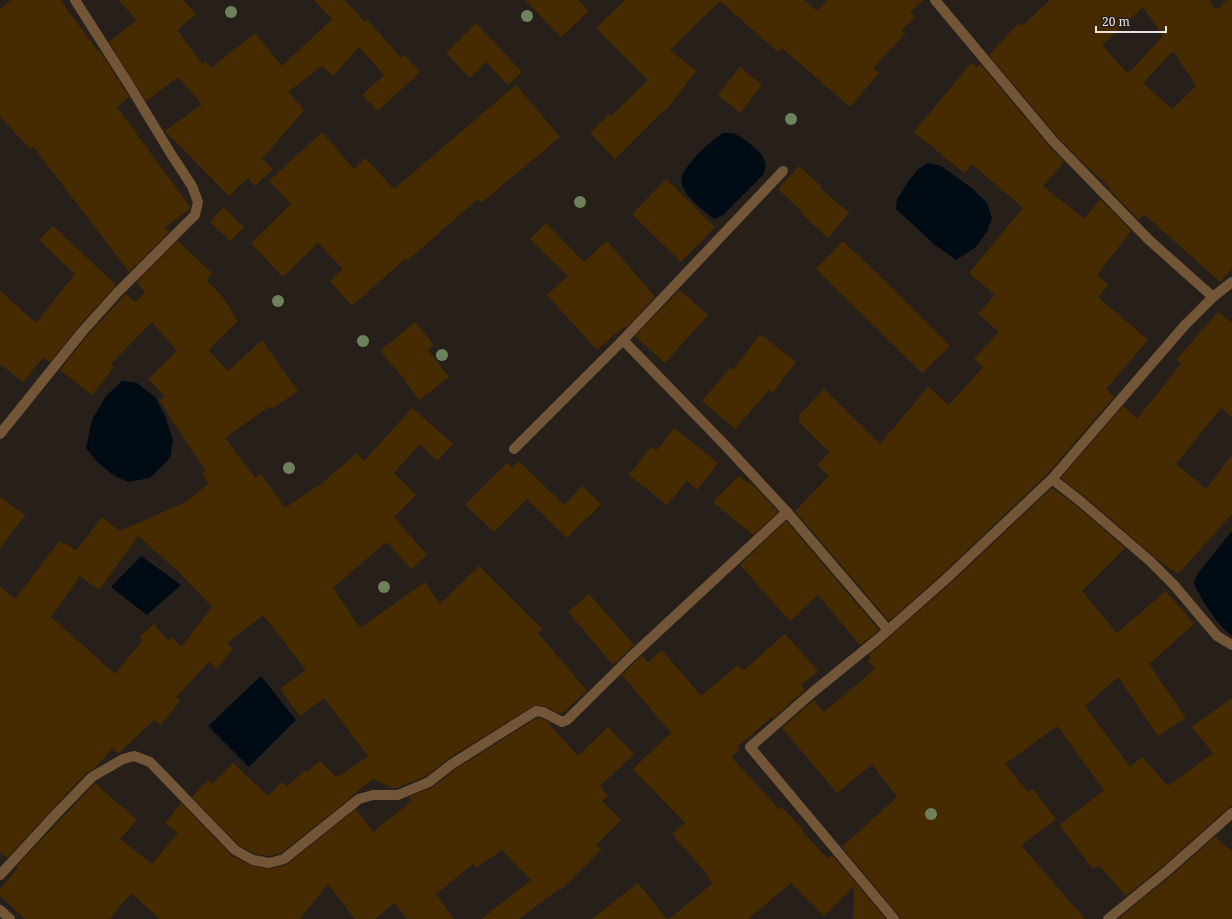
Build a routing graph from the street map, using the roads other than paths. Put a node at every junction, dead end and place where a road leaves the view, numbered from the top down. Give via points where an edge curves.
1 (75, 0) edge
2 (935, 0) edge
3 (783, 171) dead end
4 (1232, 282) edge
5 (1213, 296) junction
6 (623, 340) junction
7 (0, 434) edge
8 (514, 450) dead end
9 (1052, 479) junction
10 (786, 512) junction
11 (888, 630) junction
12 (1232, 645) edge
13 (1232, 813) edge
14 (0, 875) edge
15 (0, 910) edge
16 (10, 919) edge
17 (894, 919) edge
18 (1108, 919) edge

1 - 7 street via 192,186 198,202 195,215 82,332
2 - 5 street via 1053,141 1149,240
3 - 6 street
4 - 5 street
5 - 9 street
6 - 8 street
6 - 10 street
9 - 11 street
9 - 12 street via 1150,561 1217,636
10 - 11 street
10 - 14 street via 567,720 562,722 536,711 452,764 429,782 398,795 359,799 284,859 269,863 254,860 235,850 150,762 134,756 123,759 92,777
11 - 17 street via 750,747
13 - 18 street
15 - 16 street

